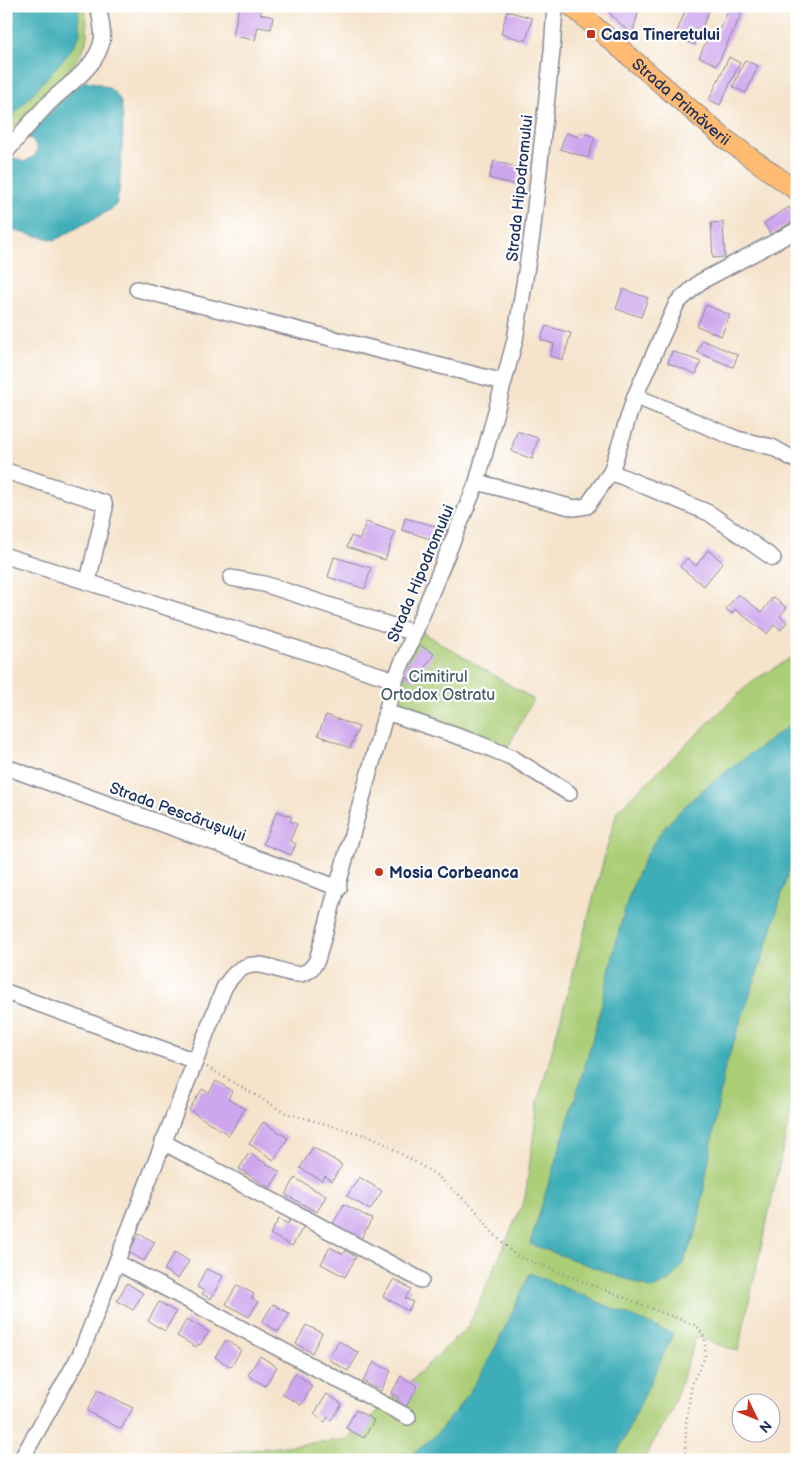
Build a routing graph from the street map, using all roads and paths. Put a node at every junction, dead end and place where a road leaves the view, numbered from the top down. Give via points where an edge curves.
1 (98, 6) edge
2 (555, 6) edge
3 (571, 6) edge
4 (6, 152) edge
5 (797, 191) edge
6 (797, 230) edge
7 (138, 289) dead end
8 (504, 382) junction
9 (635, 396) junction
10 (797, 461) edge
11 (6, 471) edge
12 (611, 472) junction
13 (477, 482) junction
14 (6, 556) edge
15 (773, 558) dead end
16 (231, 578) dead end
17 (88, 581) junction
18 (414, 633) junction
19 (395, 680) junction
20 (386, 712) junction
21 (6, 767) edge
22 (570, 793) dead end
23 (339, 888) junction
24 (6, 992) edge
25 (195, 1061) junction
26 (163, 1142) junction
27 (118, 1263) junction
28 (421, 1280) dead end
29 (408, 1417) dead end
30 (21, 1460) edge
31 (685, 1460) edge

1 - 4 street via 102,41 96,56 85,71 32,120
2 - 8 street, Strada Hipodromului via 526,283
3 - 5 main road, Strada Primăverii via 724,138
6 - 9 street via 700,282 676,303
7 - 8 street
8 - 13 street, Strada Hipodromului
9 - 10 street via 737,439 772,447
9 - 12 street
11 - 17 street via 104,503
12 - 13 street via 587,506 574,508
12 - 15 street via 709,513
13 - 18 street, Strada Hipodromului
14 - 17 street
16 - 18 street via 264,584
17 - 19 street
18 - 19 street, Strada Hipodromului
19 - 20 street, Strada Hipodromului
20 - 22 street via 511,757
20 - 23 street, Strada Hipodromului
21 - 23 street, Strada Pescărușului
23 - 25 street, Strada Hipodromului via 313,968 304,974 293,974 252,964 242,967 224,988
24 - 25 street
25 - 26 street
25 - 31 path via 286,1113 375,1138 435,1174 475,1209 515,1256 696,1326 705,1338 705,1357 692,1383
26 - 27 street
26 - 28 street
27 - 29 street
27 - 30 street via 80,1355

